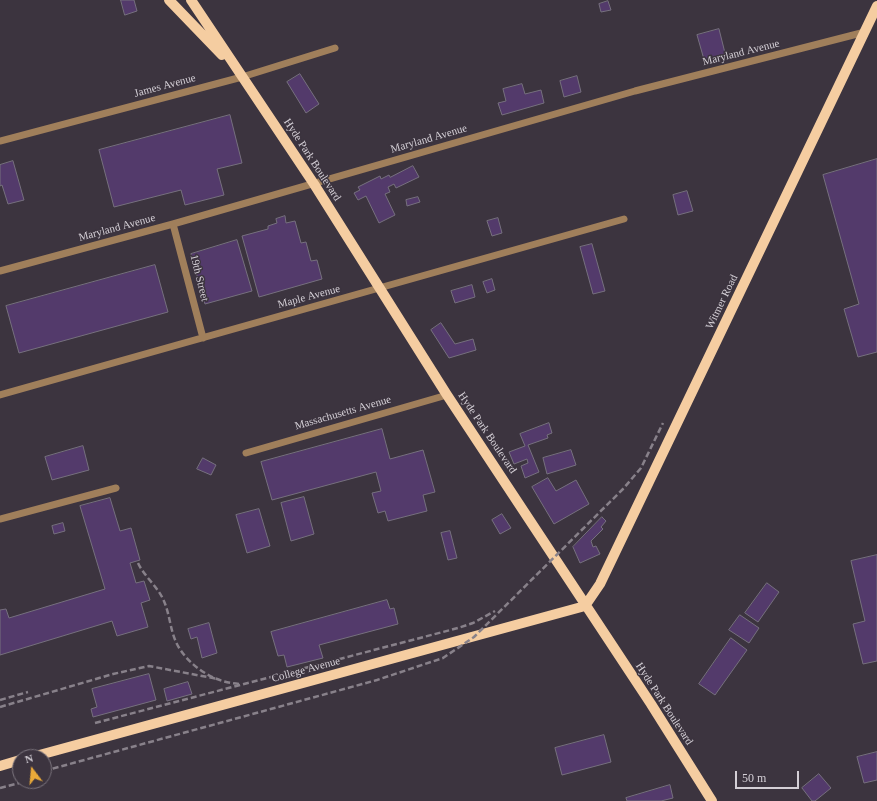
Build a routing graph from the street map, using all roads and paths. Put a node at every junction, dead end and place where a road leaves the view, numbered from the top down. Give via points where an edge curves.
1 (169, 0) edge
2 (191, 0) edge
3 (877, 6) edge
4 (865, 32) junction
5 (335, 48) dead end
6 (242, 77) junction
7 (0, 141) edge
8 (314, 184) junction
9 (624, 219) dead end
10 (173, 224) junction
11 (0, 271) edge
12 (381, 289) junction
13 (203, 338) junction
14 (447, 394) junction
15 (0, 395) edge
16 (246, 453) dead end
17 (116, 488) dead end
18 (0, 519) edge
19 (585, 606) junction
20 (52, 752) edge
21 (12, 762) edge
22 (0, 766) edge
23 (712, 801) edge

1 - 6 main road, Hyde Park Boulevard
2 - 6 main road, Hyde Park Boulevard
3 - 4 main road, Witmer Road
4 - 8 street, Maryland Avenue via 635,91
4 - 19 main road, Witmer Road via 600,584
5 - 6 street, James Avenue
6 - 7 street, James Avenue
6 - 8 main road, Hyde Park Boulevard
8 - 10 street, Maryland Avenue
8 - 12 main road, Hyde Park Boulevard
9 - 12 street, Maple Avenue
10 - 11 street, Maryland Avenue
10 - 13 street, 19th Street
12 - 13 street, Maple Avenue
12 - 14 main road, Hyde Park Boulevard
13 - 15 street, Maple Avenue
14 - 16 street, Massachusetts Avenue
14 - 19 main road, Hyde Park Boulevard
17 - 18 street
19 - 20 main road, College Avenue
19 - 23 main road, Hyde Park Boulevard
21 - 22 main road

